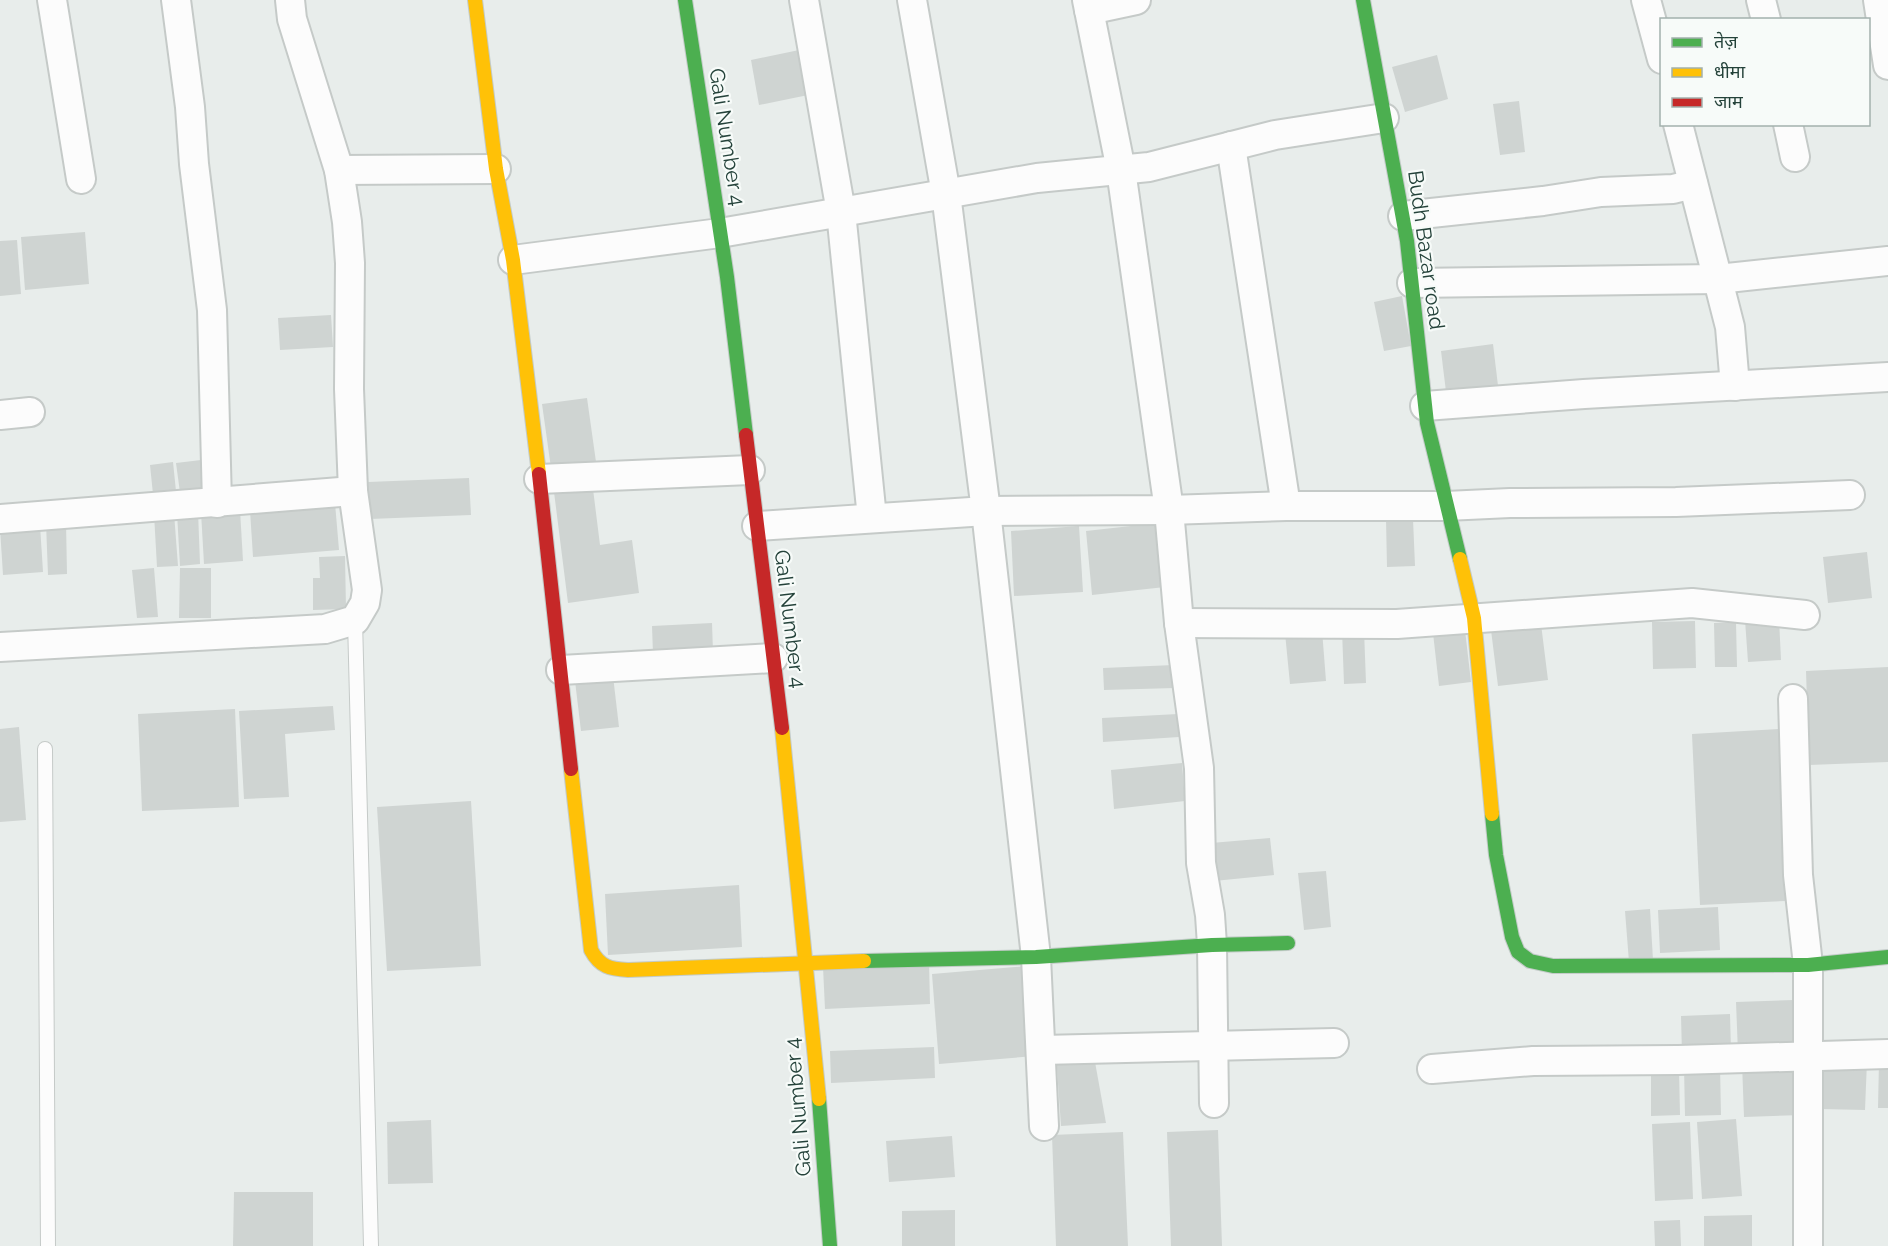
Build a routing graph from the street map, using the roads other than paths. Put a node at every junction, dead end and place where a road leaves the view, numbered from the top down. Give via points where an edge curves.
1 (52, 0) edge
2 (176, 0) edge
3 (290, 0) edge
4 (475, 0) edge
5 (685, 0) edge
6 (804, 0) edge
7 (912, 0) edge
8 (1136, 0) edge
9 (1363, 0) edge
10 (1647, 0) edge
11 (1761, 0) edge
12 (1878, 0) edge
13 (1088, 5) edge
14 (1766, 18) edge
15 (1887, 50) edge
16 (1660, 51) edge
17 (1384, 118) junction
18 (1678, 126) edge
19 (1788, 126) edge
20 (1231, 147) junction
21 (1795, 157) dead end
22 (496, 168) junction
23 (339, 170) junction
24 (1121, 170) junction
25 (81, 179) dead end
26 (1693, 184) junction
27 (946, 194) junction
28 (842, 212) junction
29 (1403, 216) junction
30 (720, 233) junction
31 (513, 260) junction
32 (1888, 261) edge
33 (1718, 279) junction
34 (1412, 283) junction
35 (1888, 377) edge
36 (1735, 386) junction
37 (1425, 406) junction
38 (30, 412) dead end
39 (0, 414) edge
40 (750, 470) junction
41 (539, 479) junction
42 (353, 491) junction
43 (1850, 495) dead end
44 (217, 503) junction
45 (1286, 506) junction
46 (1446, 506) junction
47 (1169, 510) junction
48 (986, 511) junction
49 (872, 518) junction
50 (0, 519) edge
51 (757, 525) junction
52 (1805, 615) dead end
53 (1474, 618) junction
54 (355, 620) junction
55 (1179, 623) junction
56 (0, 647) edge
57 (773, 658) junction
58 (561, 670) junction
59 (1793, 699) dead end
60 (45, 749) dead end
61 (1288, 943) dead end
62 (1212, 945) junction
63 (1036, 957) junction
64 (1888, 957) edge
65 (805, 963) junction
66 (1808, 965) junction
67 (1334, 1043) dead end
68 (1214, 1047) junction
69 (1042, 1050) junction
70 (1888, 1054) edge
71 (1808, 1057) junction
72 (1432, 1069) dead end
73 (1215, 1102) dead end
74 (1044, 1126) dead end
75 (48, 1246) edge
76 (371, 1246) edge
77 (830, 1246) edge
78 (1808, 1246) edge

1 - 25 street
2 - 44 street via 212,310
3 - 23 street via 292,19
4 - 22 street
5 - 30 street, Gali Number 4
6 - 28 street
7 - 27 street
8 - 13 street
9 - 17 street, Budh Bazar road
10 - 16 street
11 - 14 street
12 - 15 street
13 - 24 street
17 - 20 street via 1275,135
17 - 29 street, Budh Bazar road
18 - 26 street
19 - 21 street
20 - 24 street
20 - 45 street
22 - 23 street
22 - 31 street
23 - 42 street via 350,263
24 - 27 street via 1037,178
24 - 47 street
26 - 29 street
26 - 33 street
27 - 28 street
27 - 48 street
28 - 30 street
28 - 49 street
29 - 34 street, Budh Bazar road
30 - 31 street
30 - 40 street, Gali Number 4
31 - 41 street
32 - 33 street
33 - 34 street
33 - 36 street via 1730,327
34 - 37 street, Budh Bazar road
35 - 36 street
36 - 37 street
37 - 46 street, Budh Bazar road
38 - 39 street
40 - 41 street
40 - 51 street, Gali Number 4
41 - 58 street
42 - 44 street
42 - 54 street via 367,590
43 - 46 street
44 - 50 street
45 - 46 street
45 - 47 street
46 - 53 street, Budh Bazar road
47 - 48 street
47 - 55 street
48 - 49 street
48 - 63 street
49 - 51 street
51 - 57 street, Gali Number 4
52 - 53 street via 1692,603
53 - 55 street via 1397,624
53 - 66 street, Budh Bazar road via 1496,855 1518,952 1530,961 1553,966
54 - 56 street via 326,629
54 - 76 lane
55 - 62 street via 1199,768 1201,863
57 - 58 street
57 - 65 street, Gali Number 4
58 - 65 street via 591,950 598,963 606,969 628,970
59 - 66 street via 1798,875
60 - 75 lane
61 - 62 street
62 - 63 street
62 - 68 street
63 - 65 street
63 - 69 street
64 - 66 street
65 - 77 street, Gali Number 4
66 - 71 street
67 - 68 street
68 - 69 street
68 - 73 street
69 - 74 street
70 - 71 street
71 - 72 street via 1533,1061
71 - 78 street

